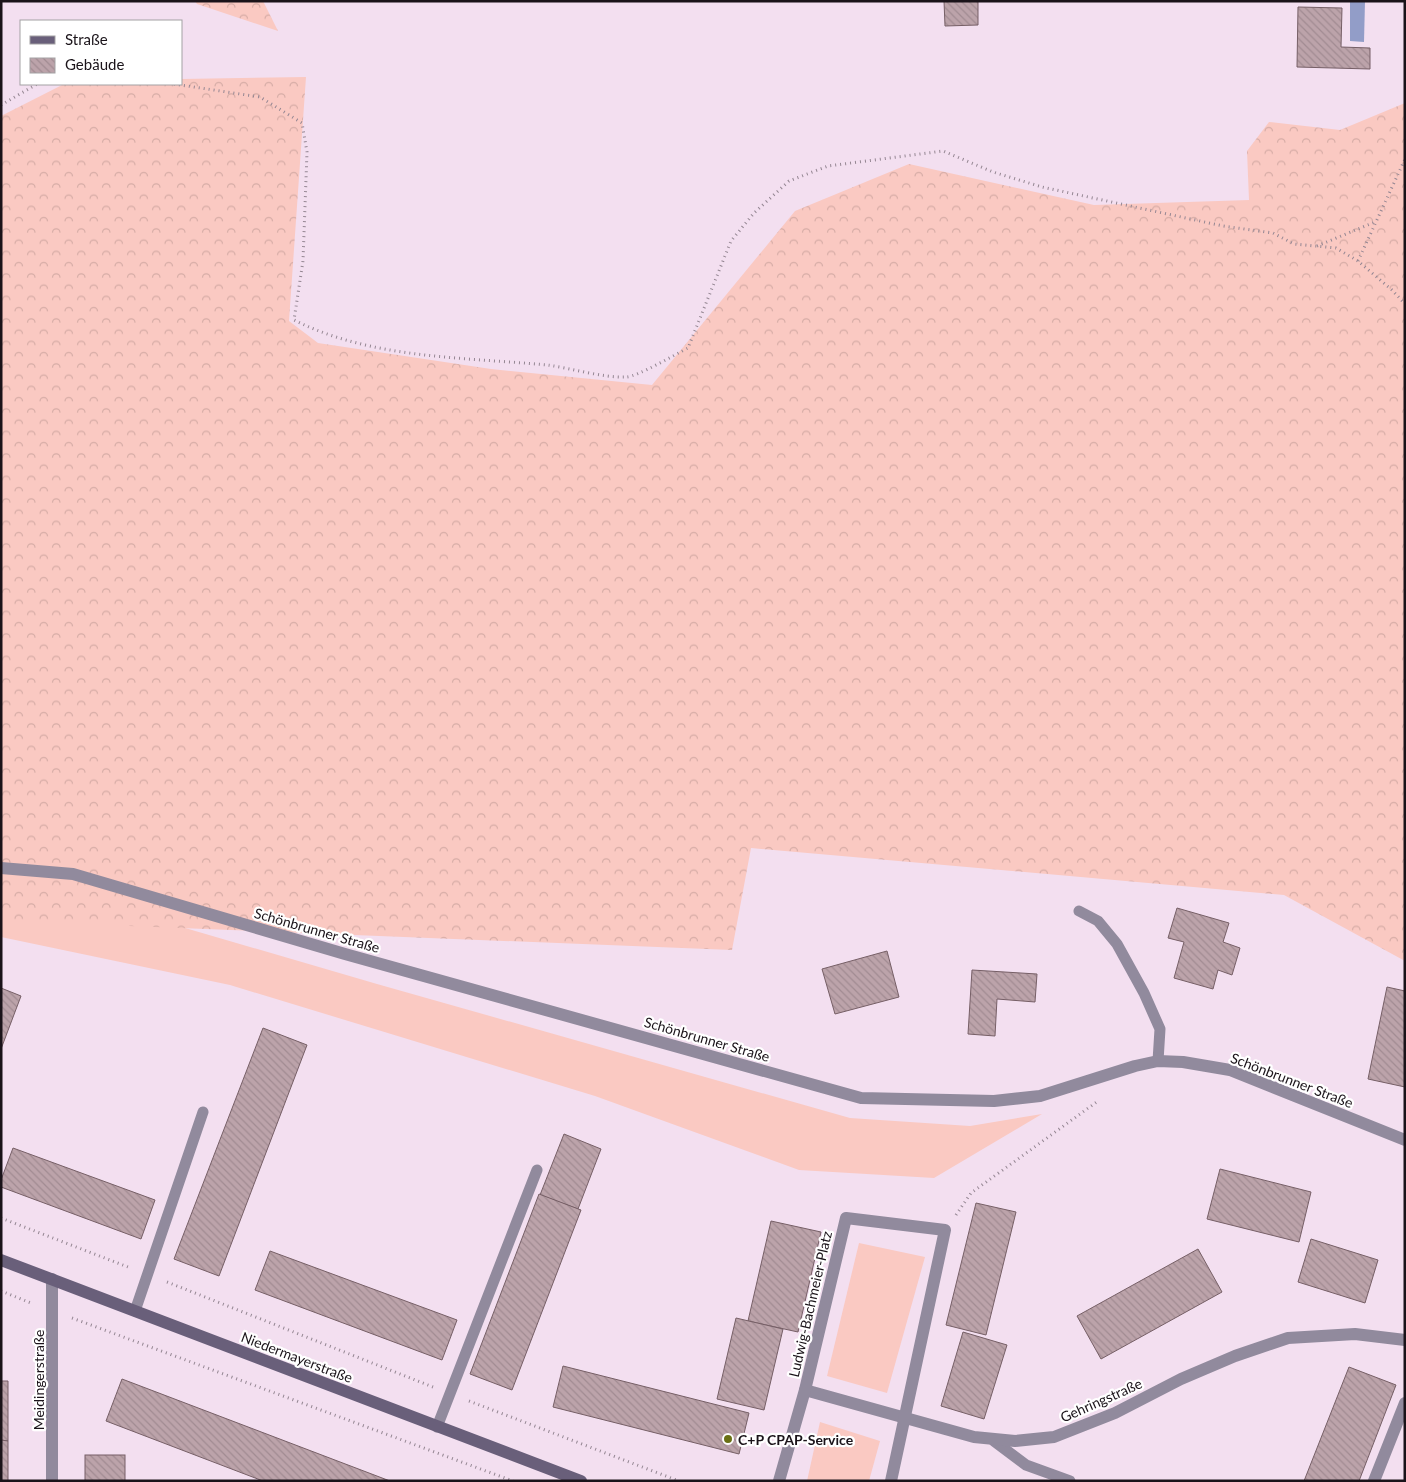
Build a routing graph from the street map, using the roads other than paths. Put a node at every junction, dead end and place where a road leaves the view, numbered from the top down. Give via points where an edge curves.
1 (1, 868) edge
2 (1079, 911) dead end
3 (1158, 1061) junction
4 (203, 1112) dead end
5 (1405, 1140) edge
6 (536, 1170) dead end
7 (1, 1260) edge
8 (52, 1279) junction
9 (135, 1311) junction
10 (1405, 1340) edge
11 (805, 1390) junction
12 (1405, 1403) edge
13 (906, 1416) junction
14 (437, 1427) junction
15 (994, 1440) junction
16 (52, 1481) edge
17 (582, 1481) edge
18 (779, 1481) edge
19 (891, 1481) edge
20 (1070, 1481) edge
21 (1374, 1481) edge

1 - 3 street, Schönbrunner Straße via 73,874 345,954 861,1098 994,1101 1040,1096
2 - 3 lane via 1098,921 1117,944 1144,993 1160,1029
3 - 5 street, Schönbrunner Straße via 1230,1070
4 - 9 lane
6 - 14 lane
7 - 8 main road, Niedermayerstraße
8 - 9 main road, Niedermayerstraße
8 - 16 street, Meidingerstraße
9 - 14 main road, Niedermayerstraße
10 - 15 street, Gehringstraße via 1355,1334 1288,1338 1235,1356 1115,1413 1054,1437
11 - 13 street, Gehringstraße
11 - 13 street, Ludwig-Bachmeier-Platz via 846,1218 946,1230
11 - 18 street, Ludwig-Bachmeier-Platz
12 - 21 street
13 - 15 street, Gehringstraße
13 - 19 street
14 - 17 main road, Niedermayerstraße
15 - 20 lane via 1026,1465

